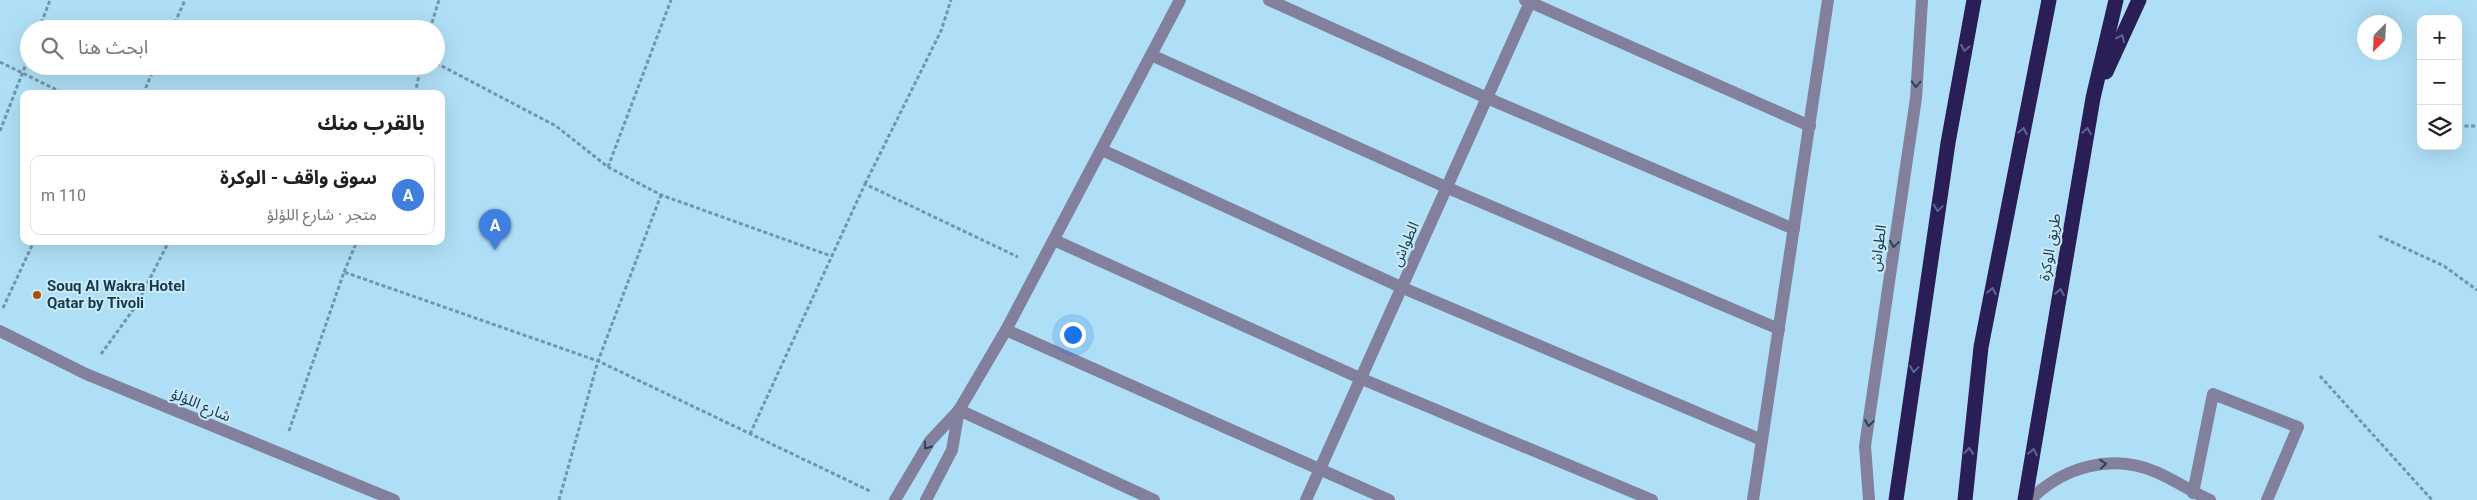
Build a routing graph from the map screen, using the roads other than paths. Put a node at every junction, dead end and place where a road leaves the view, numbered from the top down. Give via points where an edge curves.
1 (1180, 0) edge
2 (1269, 0) edge
3 (1828, 0) edge
4 (1922, 0) edge
5 (1974, 0) edge
6 (2049, 0) edge
7 (2116, 0) edge
8 (2139, 0) edge
9 (1528, 1) edge
10 (1151, 55) junction
11 (1488, 98) junction
12 (2093, 98) junction
13 (1810, 126) junction
14 (1102, 150) junction
15 (1448, 188) junction
16 (1794, 229) junction
17 (1054, 240) junction
18 (1403, 288) junction
19 (1779, 329) junction
20 (1006, 330) junction
21 (0, 331) edge
22 (1362, 379) junction
23 (959, 410) junction
24 (1762, 440) junction
25 (1320, 470) junction
26 (2193, 493) junction
27 (394, 500) edge
28 (895, 500) edge
29 (926, 500) edge
30 (1154, 500) edge
31 (1306, 500) edge
32 (1389, 500) edge
33 (1652, 500) edge
34 (1753, 500) edge
35 (1869, 500) edge
36 (1896, 500) edge
37 (1965, 500) edge
38 (2025, 500) edge
39 (2030, 500) edge
40 (2210, 500) edge
41 (2267, 500) edge

1 - 10 street
2 - 11 street
3 - 13 street
4 -> 35 street, الطواش via 1916,98 1865,446
5 -> 36 highway via 1948,143
37 -> 6 highway via 1981,347
7 - 12 highway, طريق الوكرة
12 -> 8 highway
9 - 11 street, الطواش
9 - 13 street
10 - 14 street
10 - 15 street
11 - 15 street, الطواش
11 - 16 street
38 -> 12 highway, طريق الوكرة
13 - 16 street
14 - 17 street
14 - 18 street
15 - 18 street, الطواش
15 - 19 street
16 - 19 street
17 - 20 street
17 - 22 street
18 - 22 street, الطواش
18 - 24 street
19 - 24 street
20 - 23 street
20 - 25 street
21 - 27 street, شارع اللؤلؤ via 86,374
22 - 25 street, الطواش
22 - 33 street
23 -> 28 street via 930,441
23 - 29 street via 952,450
23 - 30 street
24 - 34 street
25 - 31 street, الطواش
25 - 32 street
39 -> 26 street via 2068,472 2086,466 2111,464 2155,471
26 - 40 street
26 - 41 street via 2213,394 2298,427

